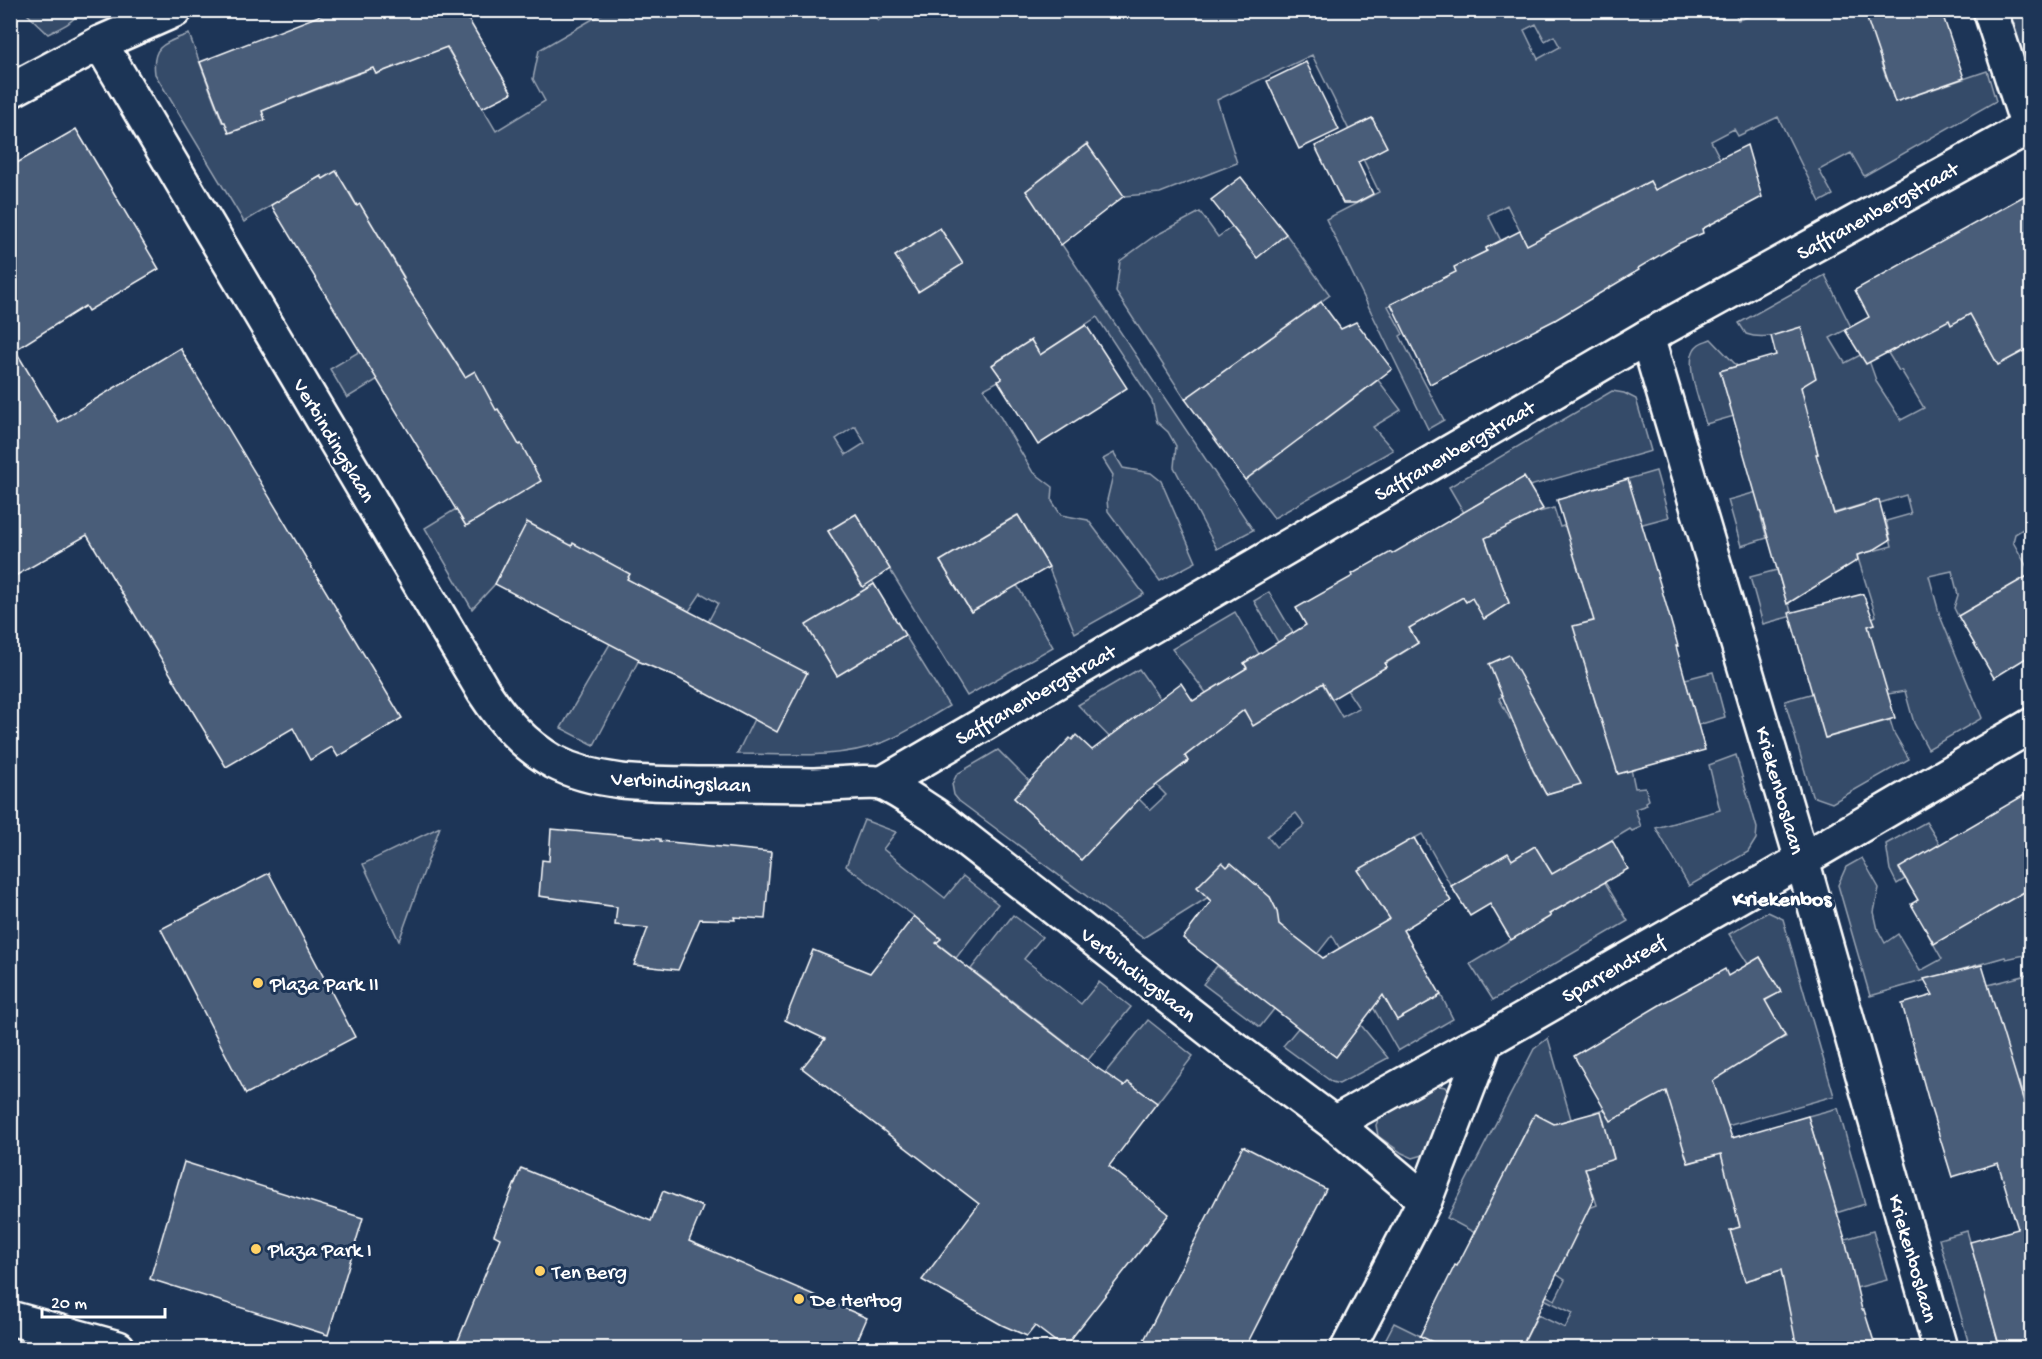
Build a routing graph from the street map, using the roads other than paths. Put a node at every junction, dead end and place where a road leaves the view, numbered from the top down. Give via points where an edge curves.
1 (175, 10) edge
2 (1990, 10) edge
3 (134, 18) edge
4 (100, 43) junction
5 (10, 91) edge
6 (2030, 126) edge
7 (1647, 337) junction
8 (2031, 725) edge
9 (883, 783) junction
10 (1802, 860) junction
11 (1486, 1041) junction
12 (1334, 1123) junction
13 (1425, 1200) junction
14 (10, 1318) edge
15 (118, 1348) edge
16 (1348, 1348) edge
17 (1940, 1348) edge

1 - 3 street
2 - 6 street
3 - 4 street
4 - 5 street
4 - 9 street, Verbindingslaan via 484,692 515,734 554,762 619,781
6 - 7 street, Saffranenbergstraat
7 - 9 street, Saffranenbergstraat
7 - 10 street, Kriekenboslaan
8 - 10 street, Sparrendreef
9 - 12 street, Verbindingslaan via 934,815
10 - 11 street, Sparrendreef
10 - 17 street, Kriekenboslaan
11 - 12 street
11 - 13 street
12 - 13 street, Verbindingslaan
13 - 16 street
14 - 15 street

